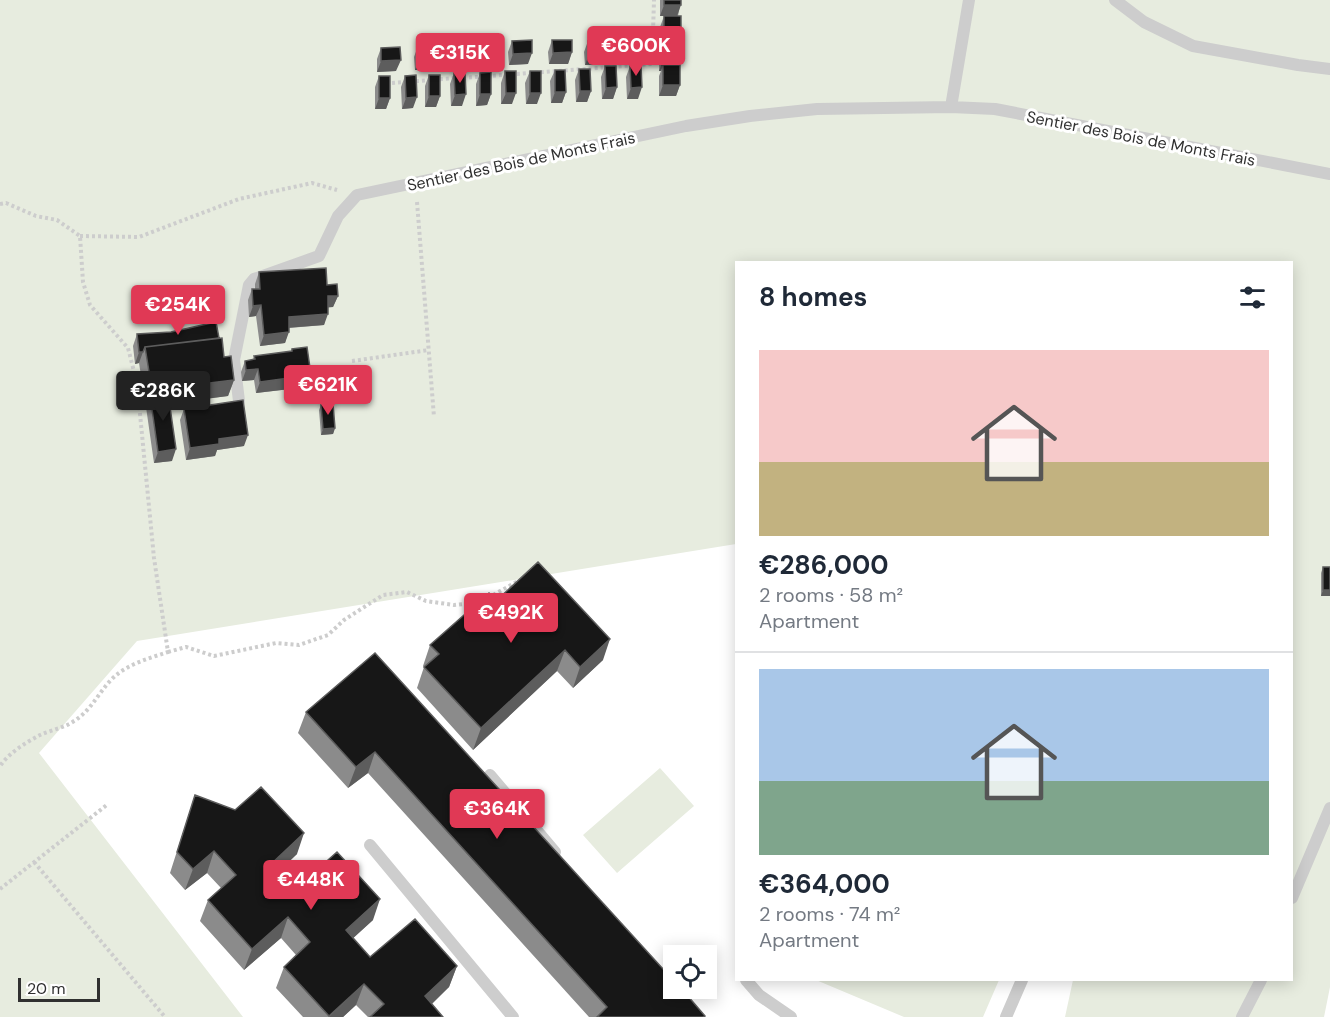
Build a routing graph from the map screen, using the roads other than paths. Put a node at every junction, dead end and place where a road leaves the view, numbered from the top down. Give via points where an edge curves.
1 (969, 0) edge
2 (1115, 0) edge
3 (1330, 69) edge
4 (951, 106) junction
5 (1330, 174) edge
6 (239, 401) edge
7 (490, 775) edge
8 (1330, 808) edge
9 (370, 845) dead end
10 (567, 865) edge
11 (1293, 896) edge
12 (747, 981) edge
13 (1022, 981) edge
14 (1261, 981) edge
15 (513, 1017) edge
16 (791, 1017) edge
17 (1006, 1017) edge
18 (1242, 1017) edge

1 - 4 lane
2 - 3 lane via 1144,22 1193,46
4 - 5 lane, Sentier des Bois de Monts Frais via 995,109
4 - 6 lane, Sentier des Bois de Monts Frais via 817,109 750,116 357,195 338,216 319,256 254,279 249,285 234,360
7 - 10 lane
8 - 11 lane
9 - 15 lane
12 - 16 lane
13 - 17 lane
14 - 18 lane

